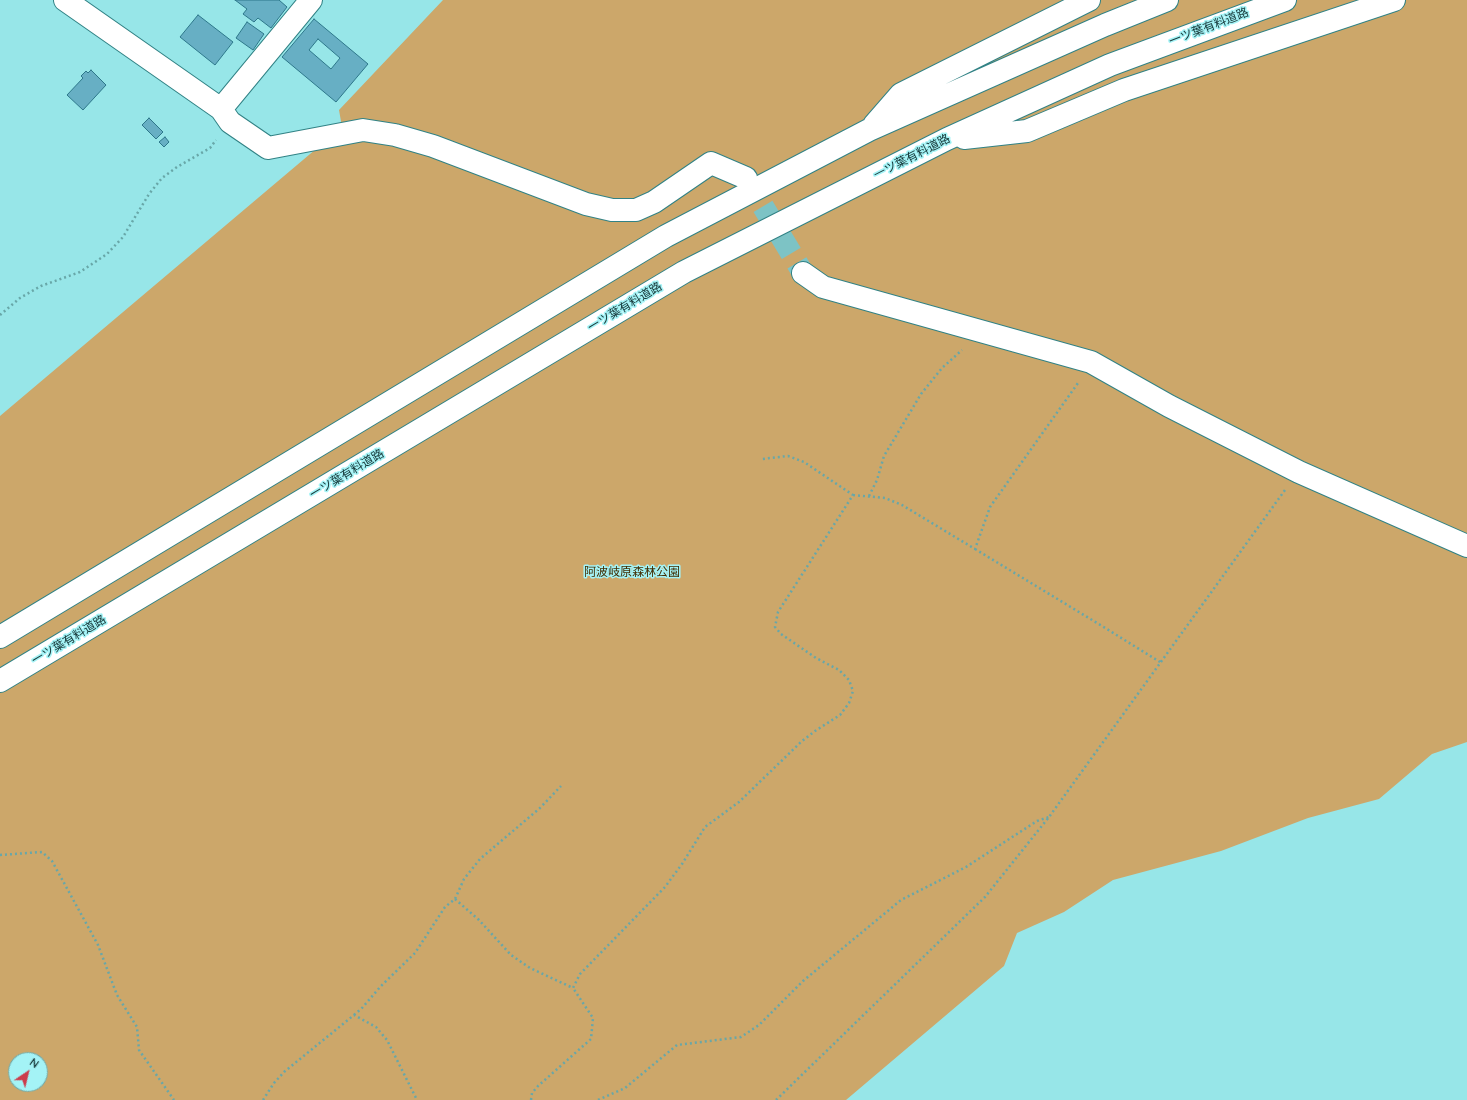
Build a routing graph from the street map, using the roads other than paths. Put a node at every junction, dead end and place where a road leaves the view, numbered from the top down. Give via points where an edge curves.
1 (310, 0) edge
2 (1090, 0) edge
3 (1167, 0) edge
4 (1285, 0) edge
5 (1394, 0) edge
6 (79, 4) edge
7 (225, 116) junction
8 (869, 130) junction
9 (947, 139) junction
10 (746, 178) tunnel mouth
11 (803, 273) tunnel mouth
12 (1467, 546) edge
13 (0, 637) edge
14 (0, 681) edge

1 - 7 main road
2 - 8 main road via 901,94
3 - 8 main road
4 - 9 main road, 一ツ葉有料道路 via 1110,65
5 - 9 main road via 1124,90 1027,131
6 - 7 main road
7 - 10 main road via 268,148 363,130 395,135 433,146 586,204 612,210 636,210 654,202 712,163
8 - 13 main road via 666,236
9 - 14 main road, 一ツ葉有料道路 via 684,272
11 - 12 main road via 823,286 1090,362 1298,472

